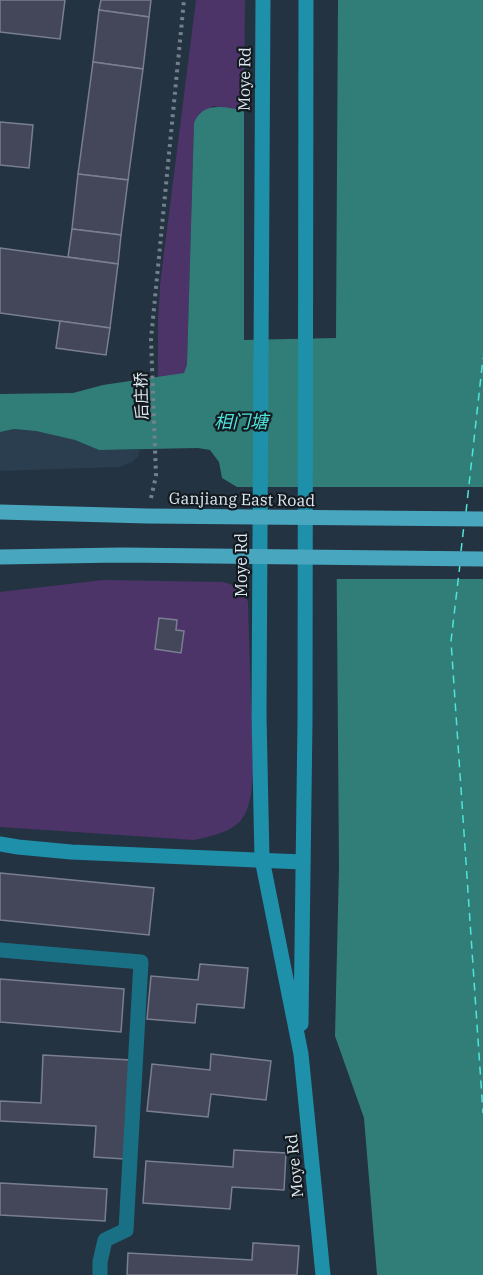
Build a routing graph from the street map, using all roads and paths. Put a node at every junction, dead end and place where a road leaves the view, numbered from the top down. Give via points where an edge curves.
1 (184, 0) edge
2 (263, 0) edge
3 (306, 0) edge
4 (153, 487) dead end
5 (0, 512) edge
6 (483, 519) edge
7 (0, 556) edge
8 (483, 559) edge
9 (0, 844) edge
10 (262, 860) junction
11 (303, 862) junction
12 (0, 950) edge
13 (301, 1054) junction
14 (100, 1275) edge
15 (323, 1275) edge

1 - 4 path, 后庄桥 via 152,339 156,476
2 - 10 main road, Moye Rd via 259,715
3 - 11 main road, Moye Rd
5 - 6 main road, Ganjiang East Road
7 - 8 main road
9 - 10 main road via 71,852
10 - 11 main road
10 - 13 main road, Moye Rd
11 - 13 main road, Moye Rd
12 - 14 street via 141,962 126,1230 105,1240
13 - 15 main road, Moye Rd

